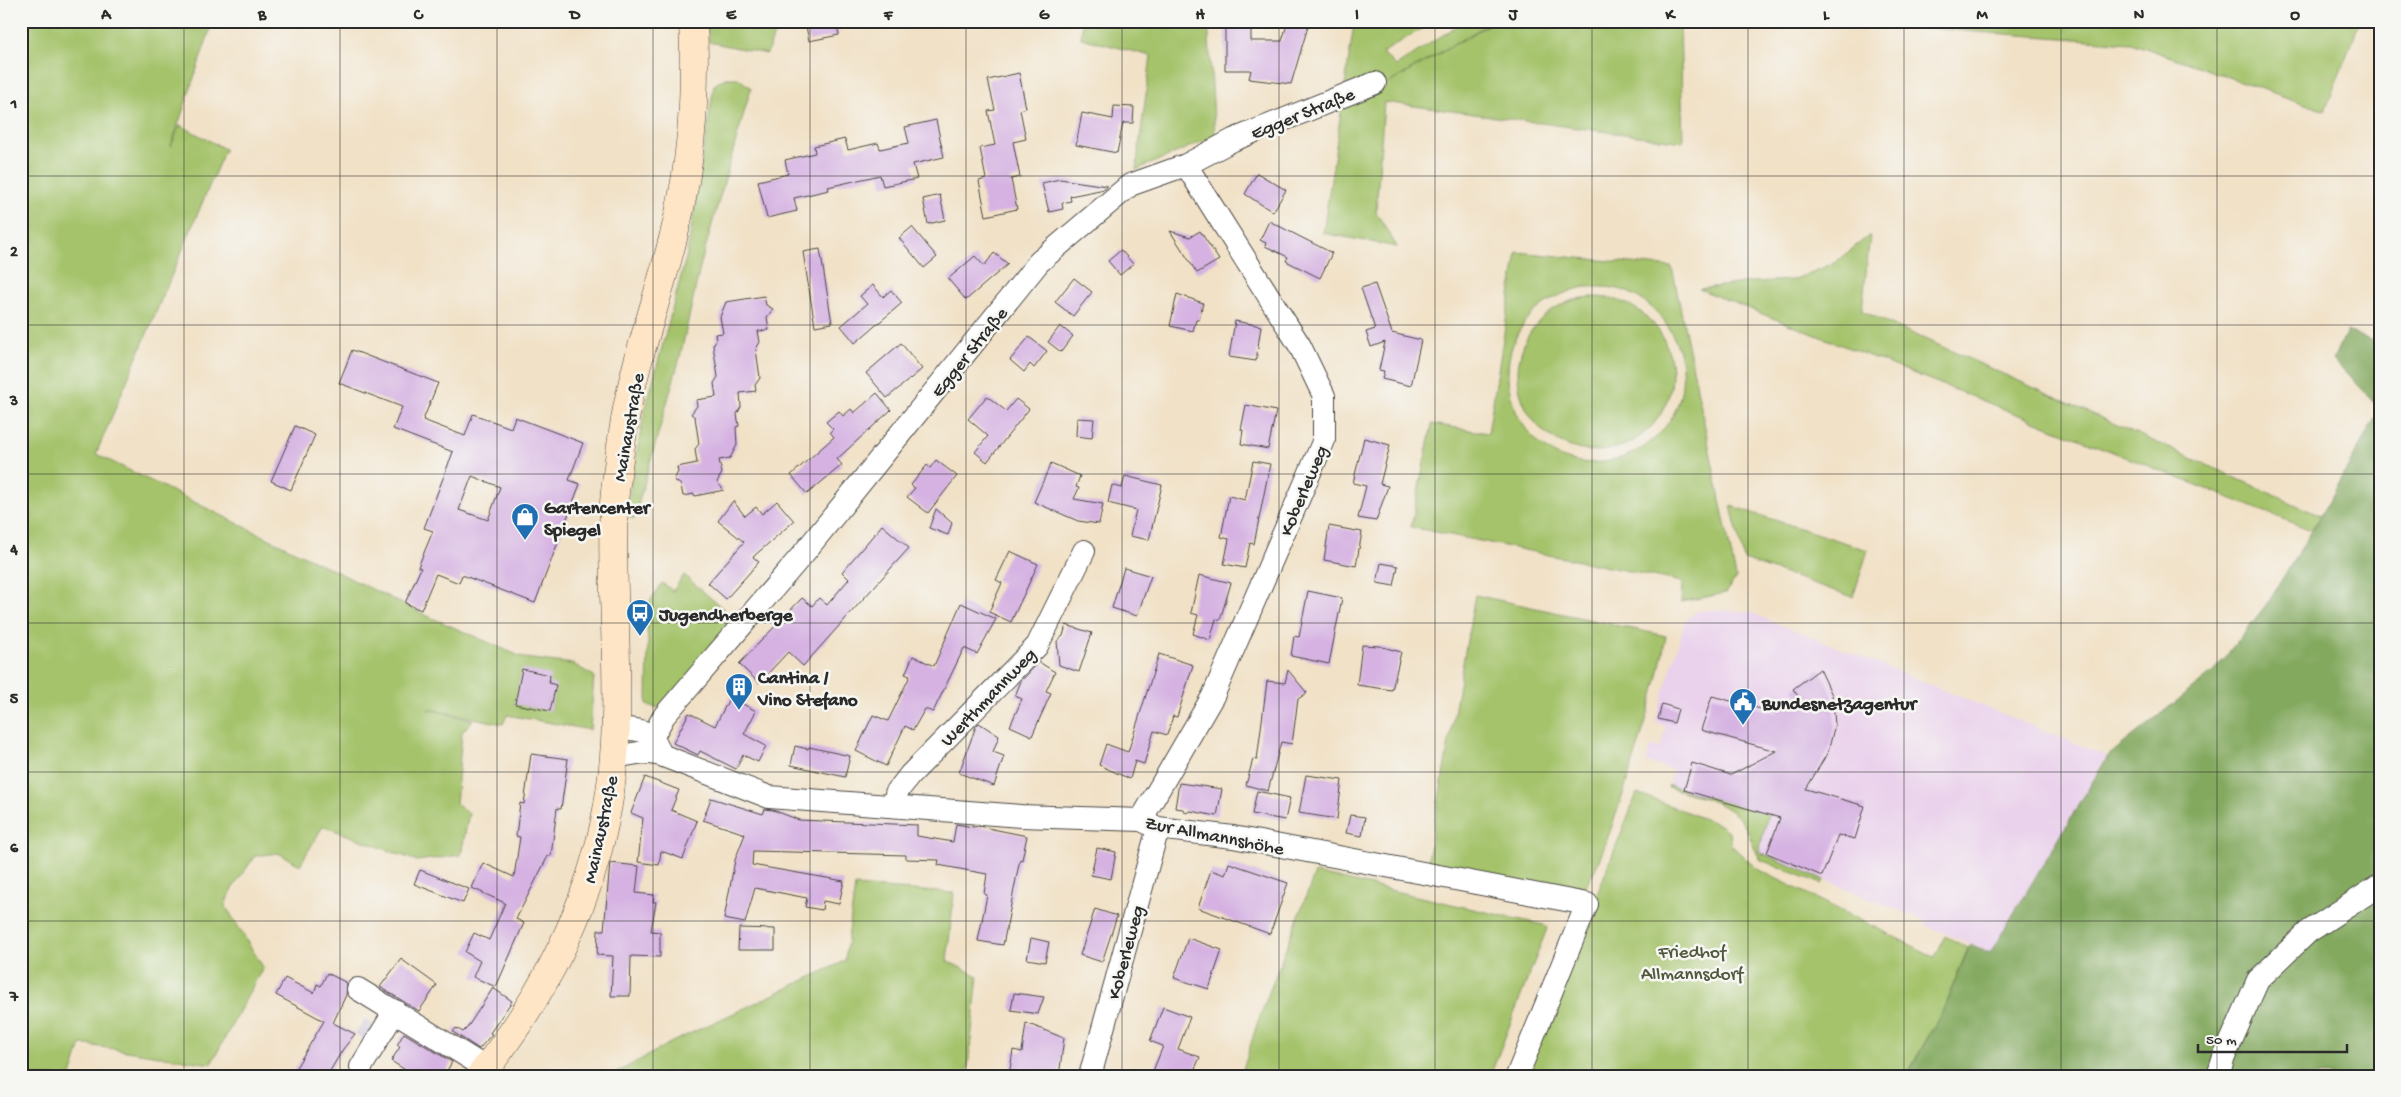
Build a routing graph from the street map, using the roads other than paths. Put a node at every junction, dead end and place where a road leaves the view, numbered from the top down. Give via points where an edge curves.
1 (693, 21) edge
2 (1375, 84) dead end
3 (1186, 165) junction
4 (1084, 551) dead end
5 (615, 728) junction
6 (657, 746) junction
7 (614, 757) junction
8 (896, 806) junction
9 (1150, 824) junction
10 (2380, 885) edge
11 (358, 989) dead end
12 (395, 1011) junction
13 (361, 1067) dead end
14 (483, 1072) edge
15 (1090, 1076) edge
16 (1517, 1076) edge
17 (2218, 1076) edge

1 - 5 main road, Mainaustraße via 694,96 690,153 679,214 625,422 614,500
2 - 3 street, Egger Straße via 1233,140
3 - 6 street, Egger Straße via 1130,185 1039,262 803,554 664,716
3 - 9 street, Koberleweg via 1300,346 1324,396 1324,440 1214,696
4 - 8 street, Werthmannweg via 1037,646 910,775 896,793
5 - 6 street, Zur Allmannshöhe via 642,730
5 - 7 main road, Mainaustraße
6 - 7 street, Zur Allmannshöhe via 644,752
6 - 8 street, Zur Allmannshöhe via 769,797
7 - 14 main road, Mainaustraße via 604,823 589,884 568,937 523,1018
8 - 9 street, Zur Allmannshöhe
9 - 15 street, Koberleweg
9 - 16 street, Zur Allmannshöhe via 1587,904
10 - 17 street via 2308,932 2258,980
11 - 12 street
12 - 13 street
12 - 14 street

